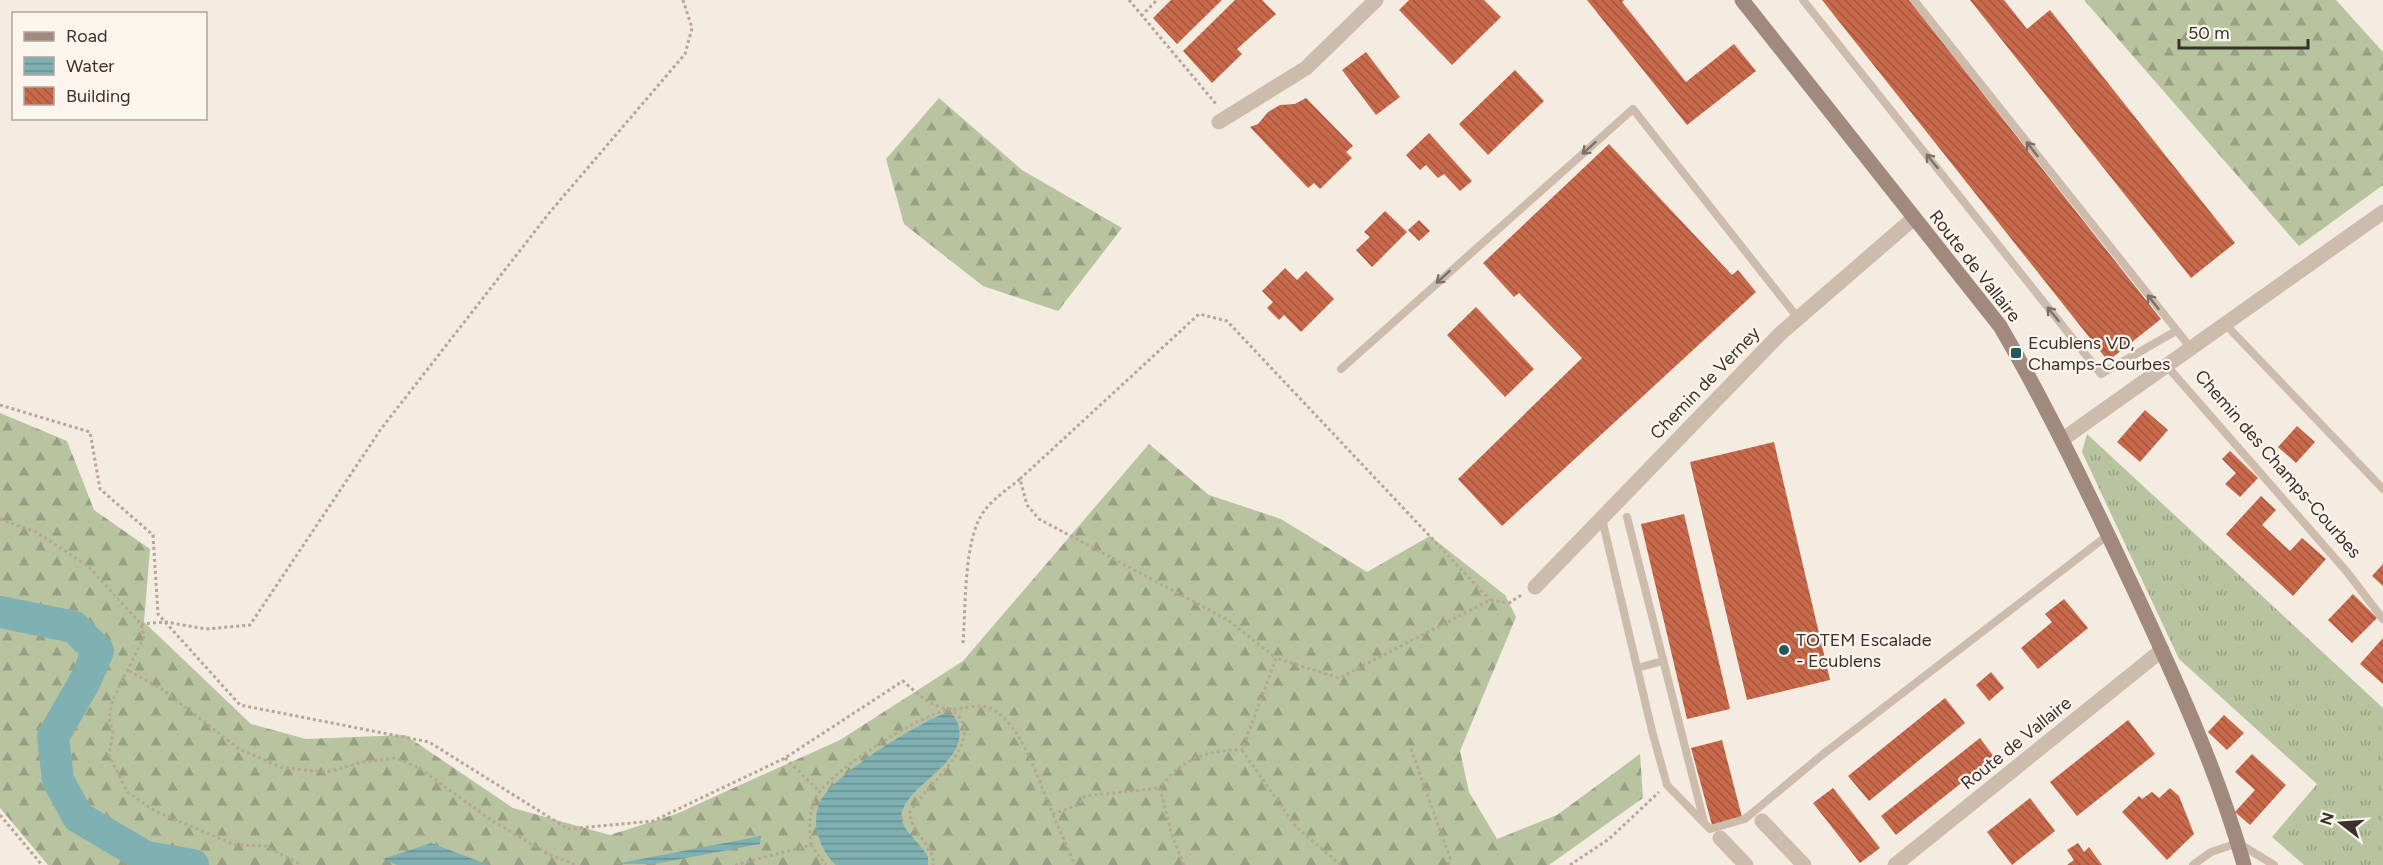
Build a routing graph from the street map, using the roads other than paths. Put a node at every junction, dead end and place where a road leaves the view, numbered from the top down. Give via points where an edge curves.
1 (1376, 0) edge
2 (1742, 0) edge
3 (1803, 0) edge
4 (1914, 0) edge
5 (1223, 120) road end
6 (2383, 212) edge
7 (1914, 218) junction
8 (1798, 318) junction
9 (2225, 324) junction
10 (2176, 331) junction
11 (2190, 347) junction
12 (2166, 365) junction
13 (1341, 369) dead end
14 (2063, 439) junction
15 (2383, 489) edge
16 (1627, 517) dead end
17 (1602, 519) junction
18 (2108, 535) junction
19 (1535, 587) road end
20 (2383, 619) edge
21 (2162, 650) junction
22 (1663, 661) junction
23 (1637, 668) junction
24 (1762, 821) dead end
25 (1704, 822) junction
26 (1720, 838) dead end
27 (2238, 843) junction
28 (1746, 865) edge
29 (1804, 865) edge
30 (1895, 865) edge
31 (2193, 865) edge
32 (2244, 865) edge
33 (2274, 865) edge

1 - 5 street via 1306,68
2 - 7 street, Route de Vallaire
10 -> 3 lane via 2102,375
10 -> 4 lane
6 - 9 street, Chemin des Champs-Courbes
7 - 8 street, Chemin de Verney
7 - 14 street, Route de Vallaire via 2000,326
8 -> 13 lane via 1633,109
8 - 17 street, Chemin de Verney
9 - 11 street, Chemin des Champs-Courbes
9 - 15 lane
10 - 11 lane
11 - 12 street, Chemin des Champs-Courbes
12 - 14 street, Chemin des Champs-Courbes
12 - 20 lane, Chemin des Champs-Courbes via 2347,572
14 - 18 street, Route de Vallaire
16 - 22 lane
17 - 19 street, Chemin de Verney
17 - 23 lane
18 - 21 street, Route de Vallaire
18 - 25 lane via 1745,819 1710,829
21 - 27 street, Route de Vallaire via 2196,725
21 - 30 street, Route de Vallaire
22 - 23 lane
22 - 25 lane
23 - 25 lane via 1667,784
24 - 29 street
26 - 28 street
27 - 31 lane via 2211,852
27 - 32 street, Route de Vallaire
27 - 33 lane

